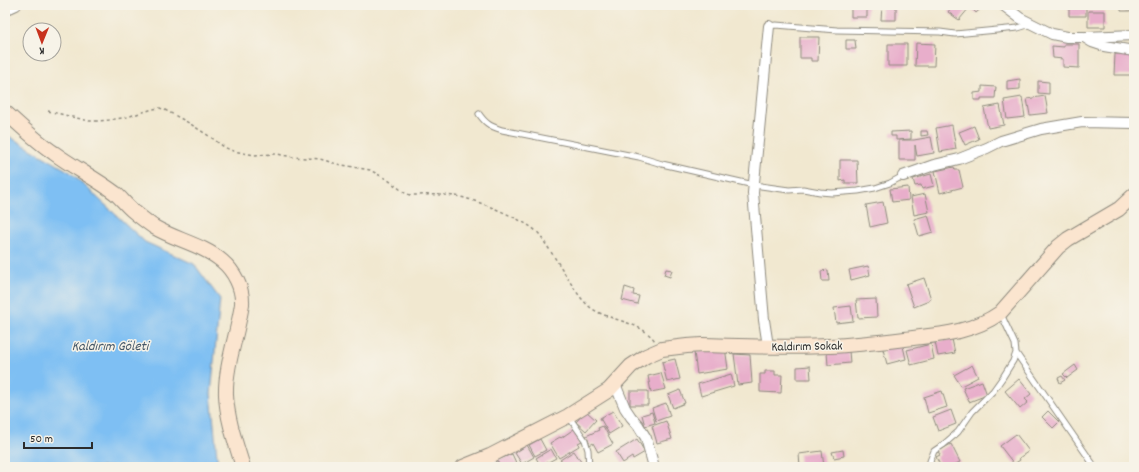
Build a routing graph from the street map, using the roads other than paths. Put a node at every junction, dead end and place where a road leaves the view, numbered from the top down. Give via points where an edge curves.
1 (16, 5) edge
2 (1003, 5) edge
3 (5, 10) edge
4 (1031, 24) junction
5 (769, 26) joint
6 (1134, 35) edge
7 (1084, 37) junction
8 (1134, 51) edge
9 (5, 112) edge
10 (478, 114) dead end
11 (1134, 123) edge
12 (902, 176) joint
13 (754, 185) junction
14 (1134, 195) edge
15 (1000, 313) junction
16 (768, 346) junction
17 (1016, 353) junction
18 (615, 384) junction
19 (568, 416) junction
20 (492, 462) edge
21 (243, 467) edge
22 (463, 467) edge
23 (589, 467) edge
24 (654, 467) edge
25 (932, 467) edge
26 (1095, 467) edge

1 - 3 street
2 - 4 street
4 - 5 lane via 1018,28 955,34
4 - 7 street via 1052,34
5 - 13 street
6 - 7 street
7 - 8 street via 1104,46
9 - 21 street via 54,153 116,194 154,227 204,250 223,262 236,279 242,304 228,370 226,394 229,416
10 - 13 lane via 486,124 502,130 639,157
11 - 12 street via 1082,122 1041,129 1001,141 959,159
12 - 13 lane via 875,188 832,193
13 - 16 street
14 - 15 street, Kaldırım Sokak via 1119,209 1058,247
15 - 16 street, Kaldırım Sokak via 978,326 946,334 831,346
15 - 17 lane via 1015,344
16 - 18 street, Kaldırım Sokak via 702,345 662,349 631,366
17 - 25 lane via 1003,378 987,398 972,412 958,432 934,451 930,461
17 - 26 lane
18 - 19 street, Kaldırım Sokak
18 - 24 street via 625,408 646,438
19 - 20 street, Kaldırım Sokak
19 - 23 lane via 585,440
20 - 22 street, Kaldırım Sokak

